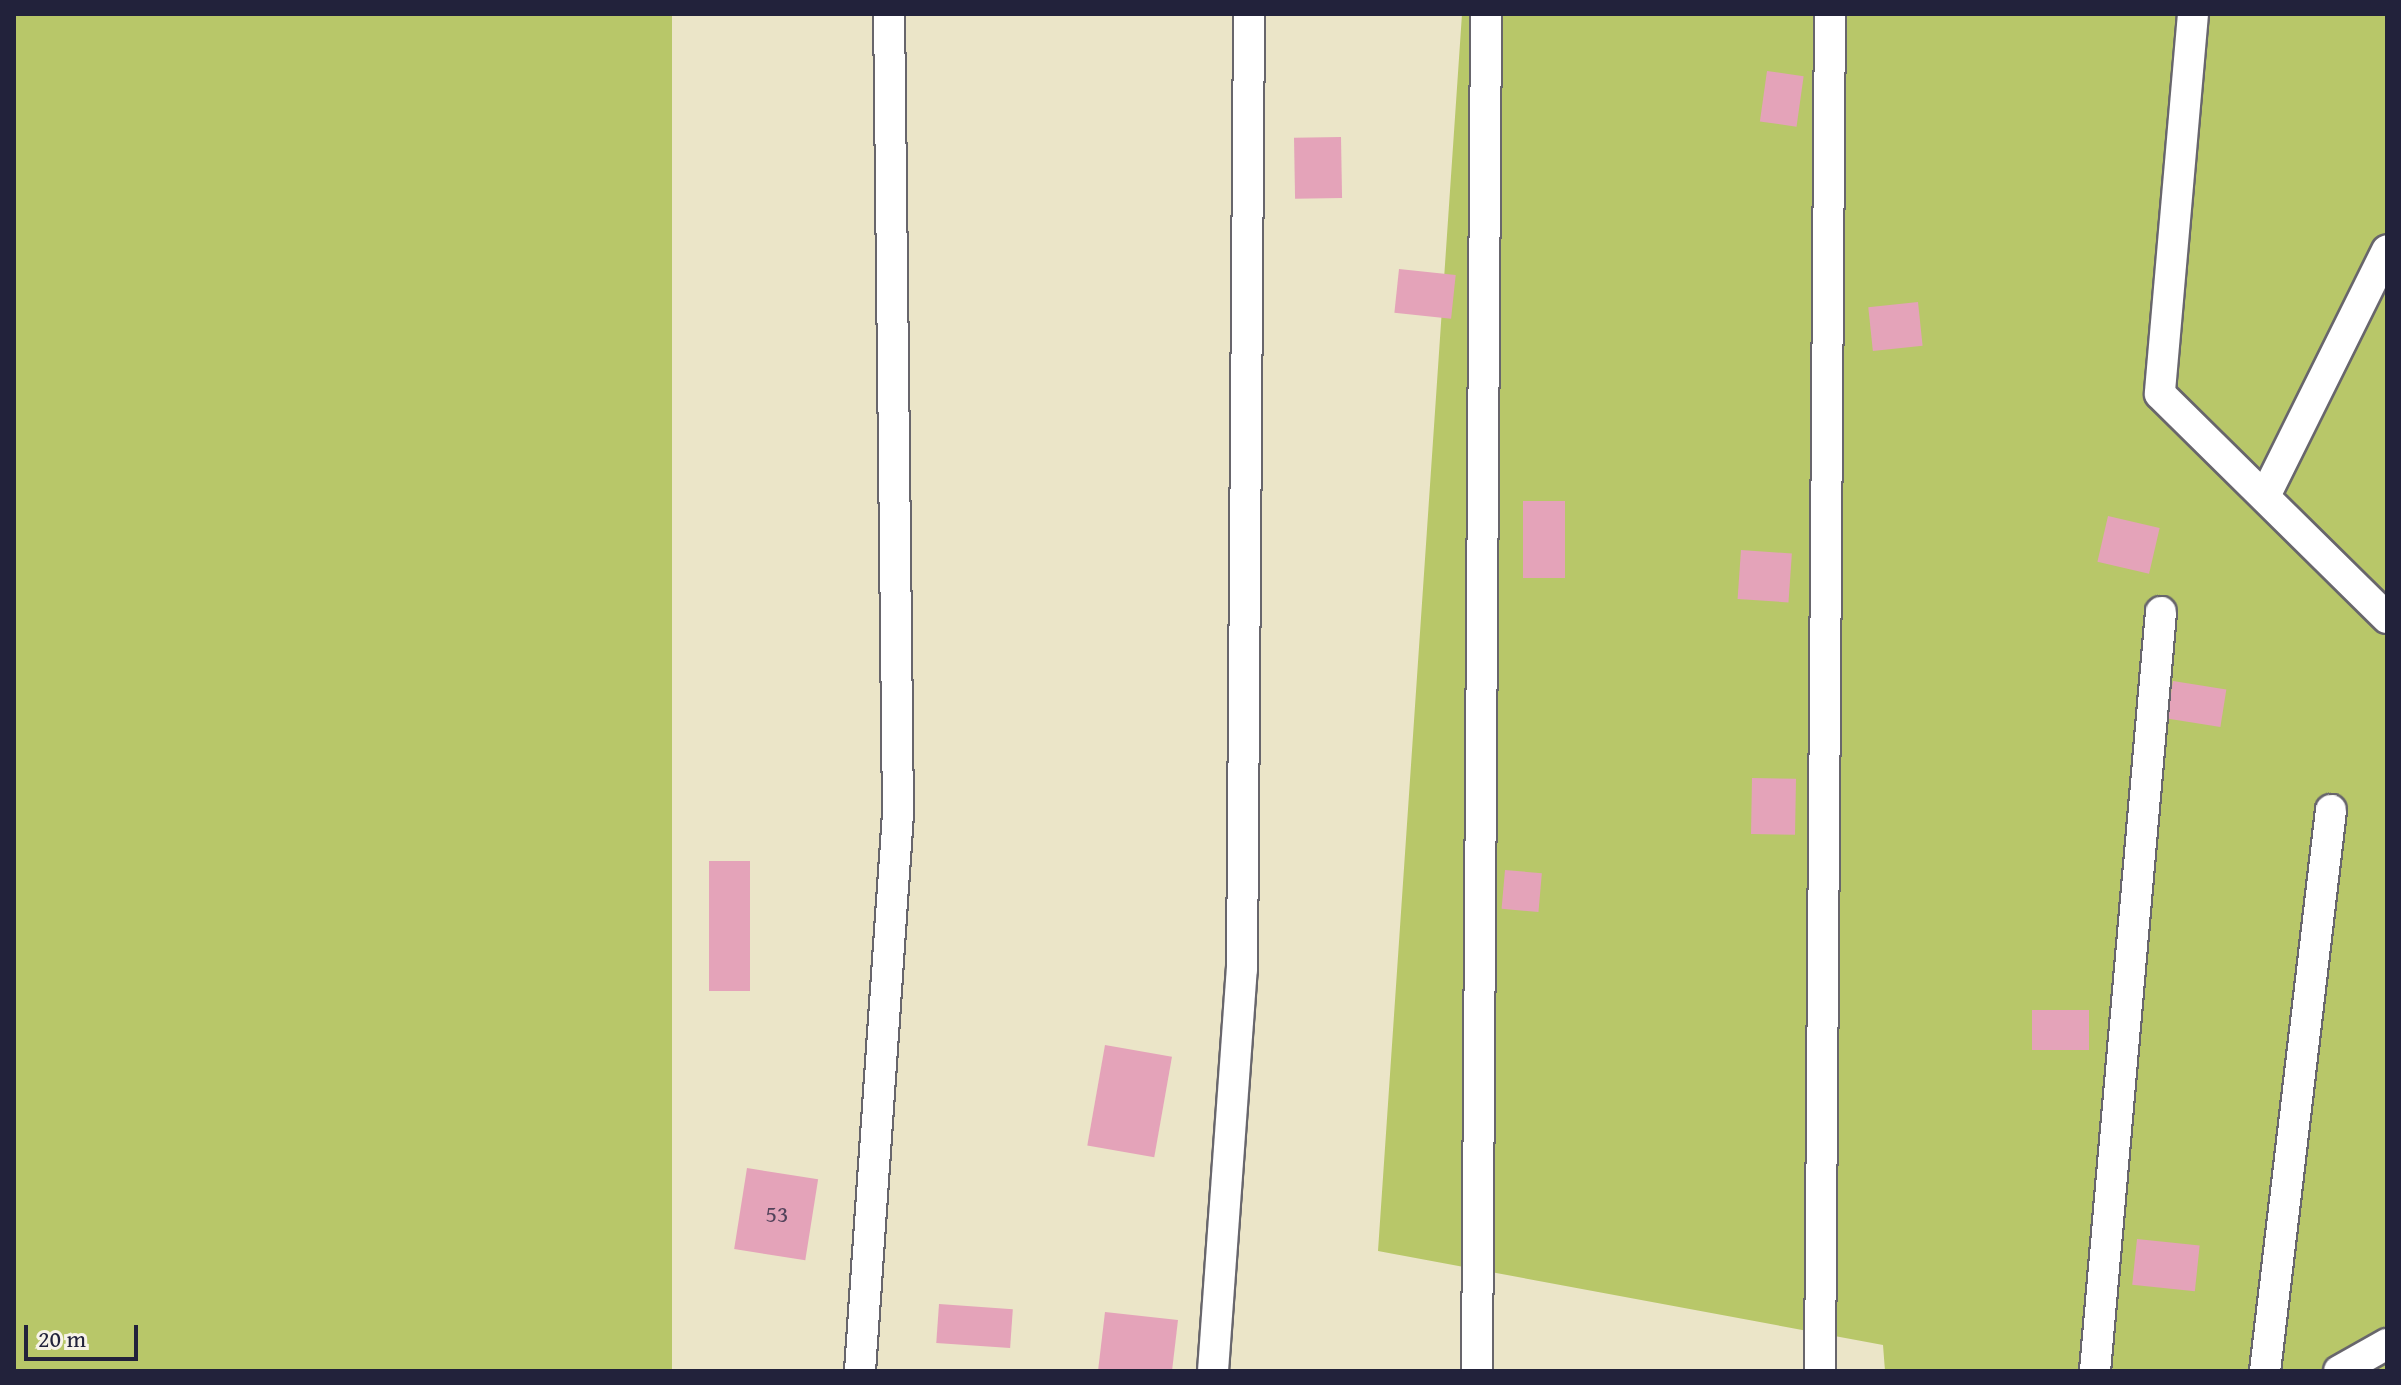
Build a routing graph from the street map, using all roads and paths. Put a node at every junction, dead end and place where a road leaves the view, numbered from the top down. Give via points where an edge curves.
1 (889, 14) edge
2 (1249, 14) edge
3 (1486, 14) edge
4 (1830, 14) edge
5 (2193, 14) edge
6 (2387, 250) edge
7 (2266, 494) junction
8 (2161, 612) dead end
9 (2387, 618) edge
10 (2331, 810) dead end
11 (2387, 1344) edge
12 (860, 1371) edge
13 (1213, 1371) edge
14 (1477, 1371) edge
15 (1820, 1371) edge
16 (2095, 1371) edge
17 (2265, 1371) edge
18 (2339, 1371) edge

1 - 12 street via 898,814
2 - 13 street via 1242,970
3 - 14 street
4 - 15 street
5 - 7 street via 2160,394
6 - 7 street
7 - 9 street
8 - 16 street
10 - 17 street
11 - 18 street

